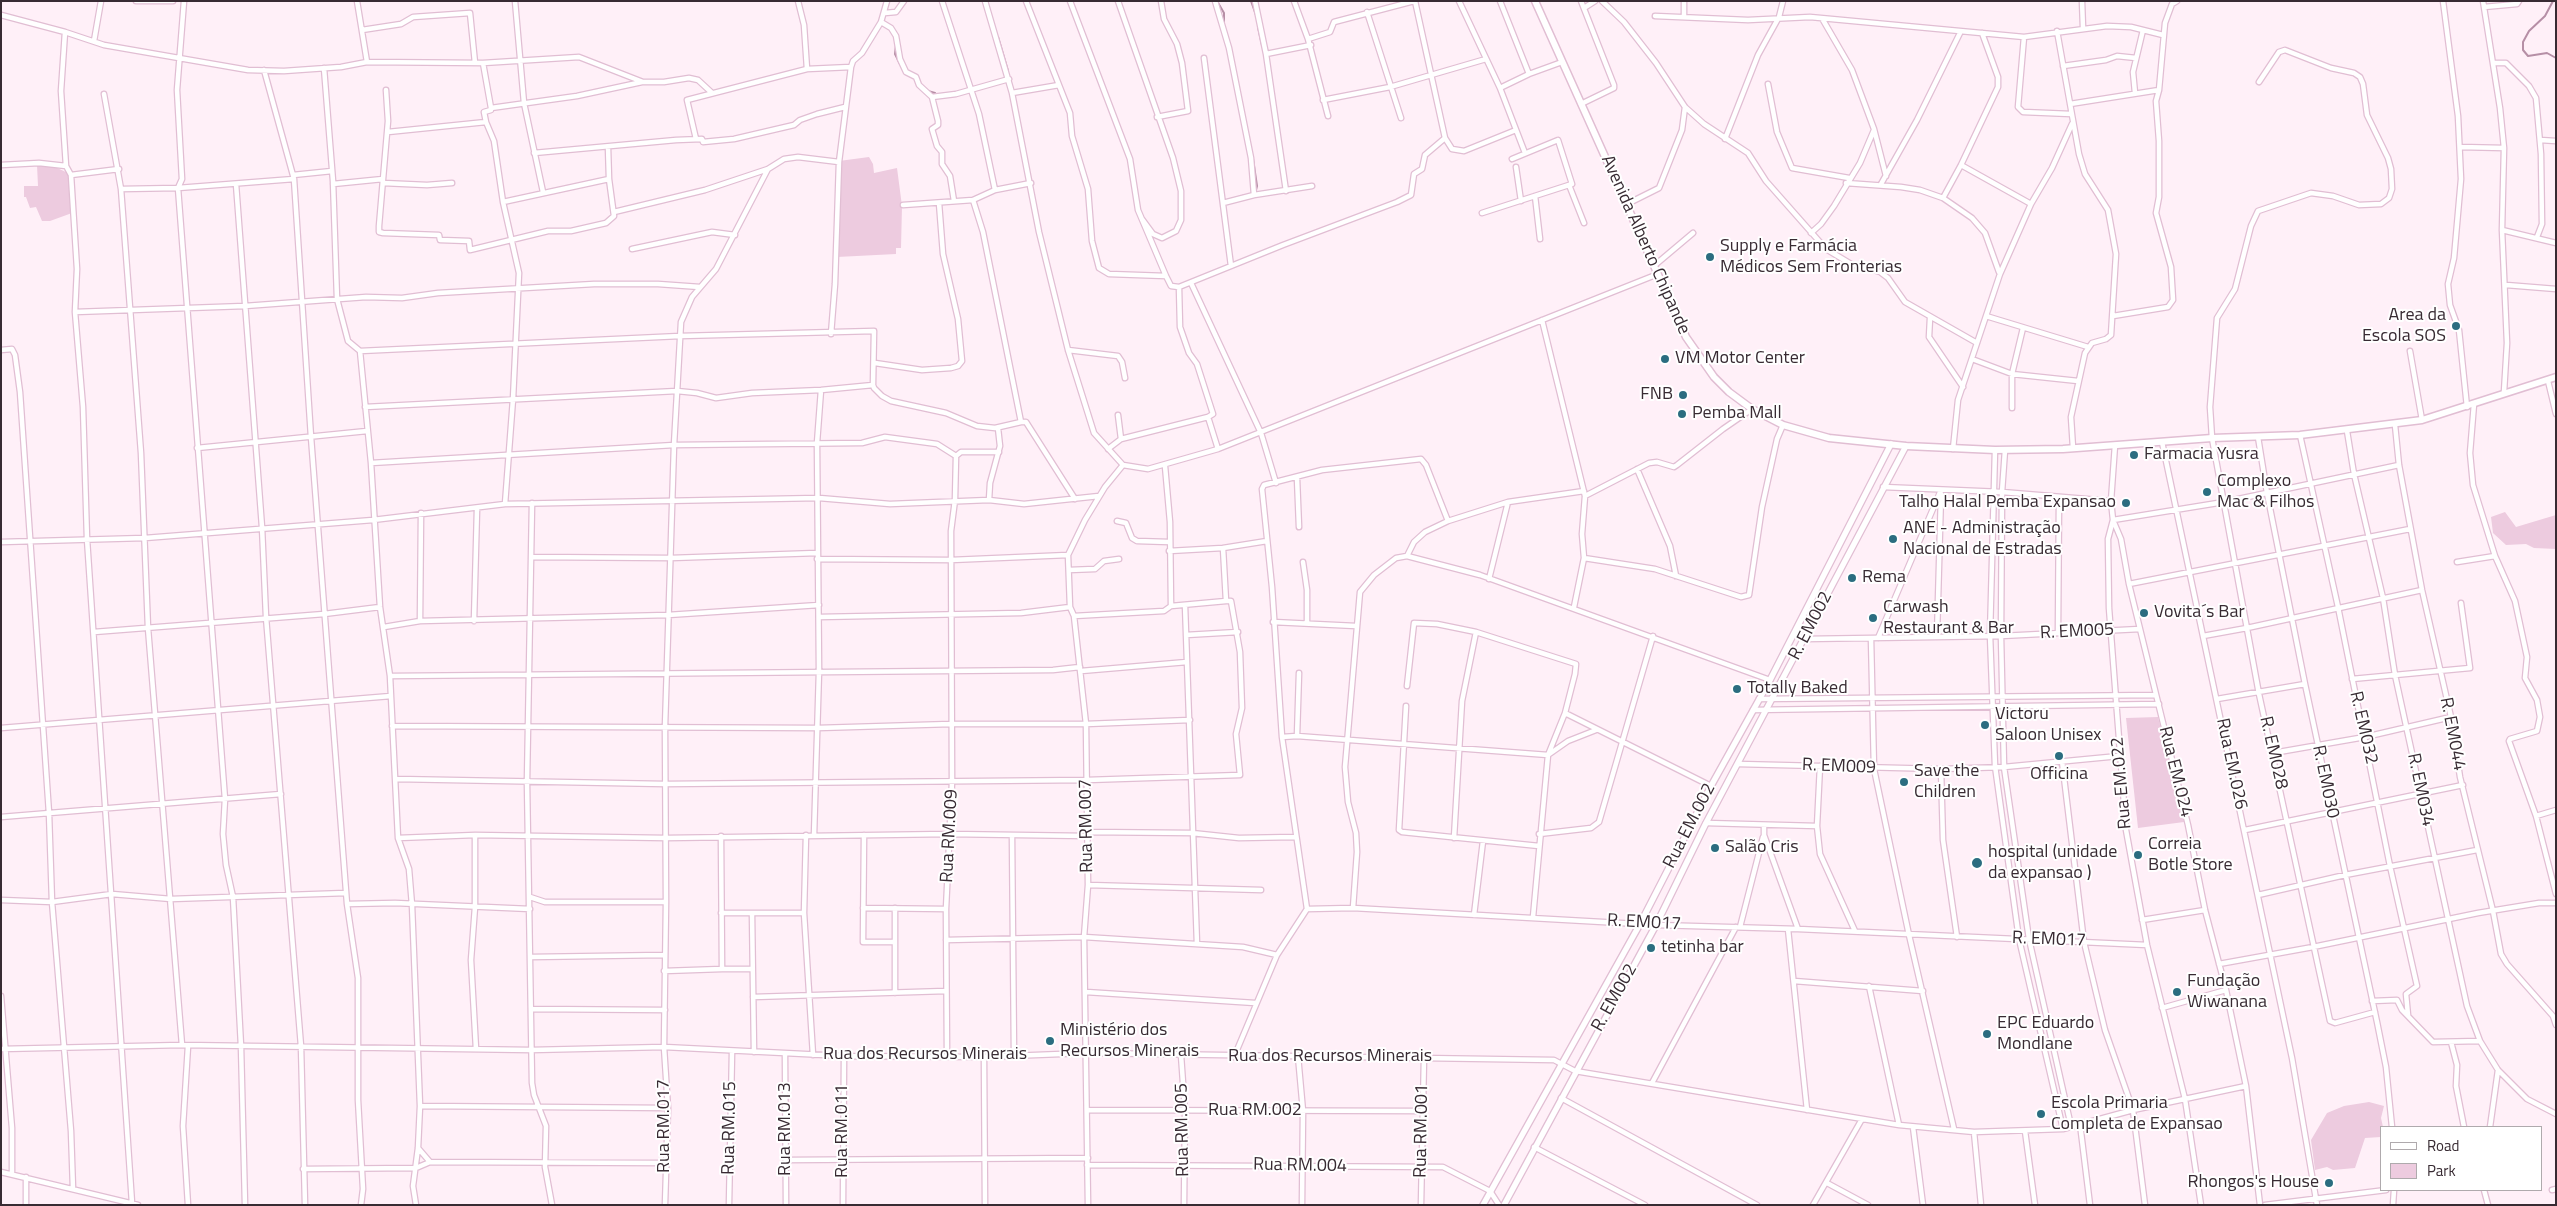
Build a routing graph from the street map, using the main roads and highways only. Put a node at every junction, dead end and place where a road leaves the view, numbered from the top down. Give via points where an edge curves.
1 (1534, 1) edge
2 (2556, 377) edge

1 - 2 main road, Avenida Alberto Chipande via 1686,337 1714,377 1752,409 1783,426 1829,438 1995,450 2300,435 2422,420

